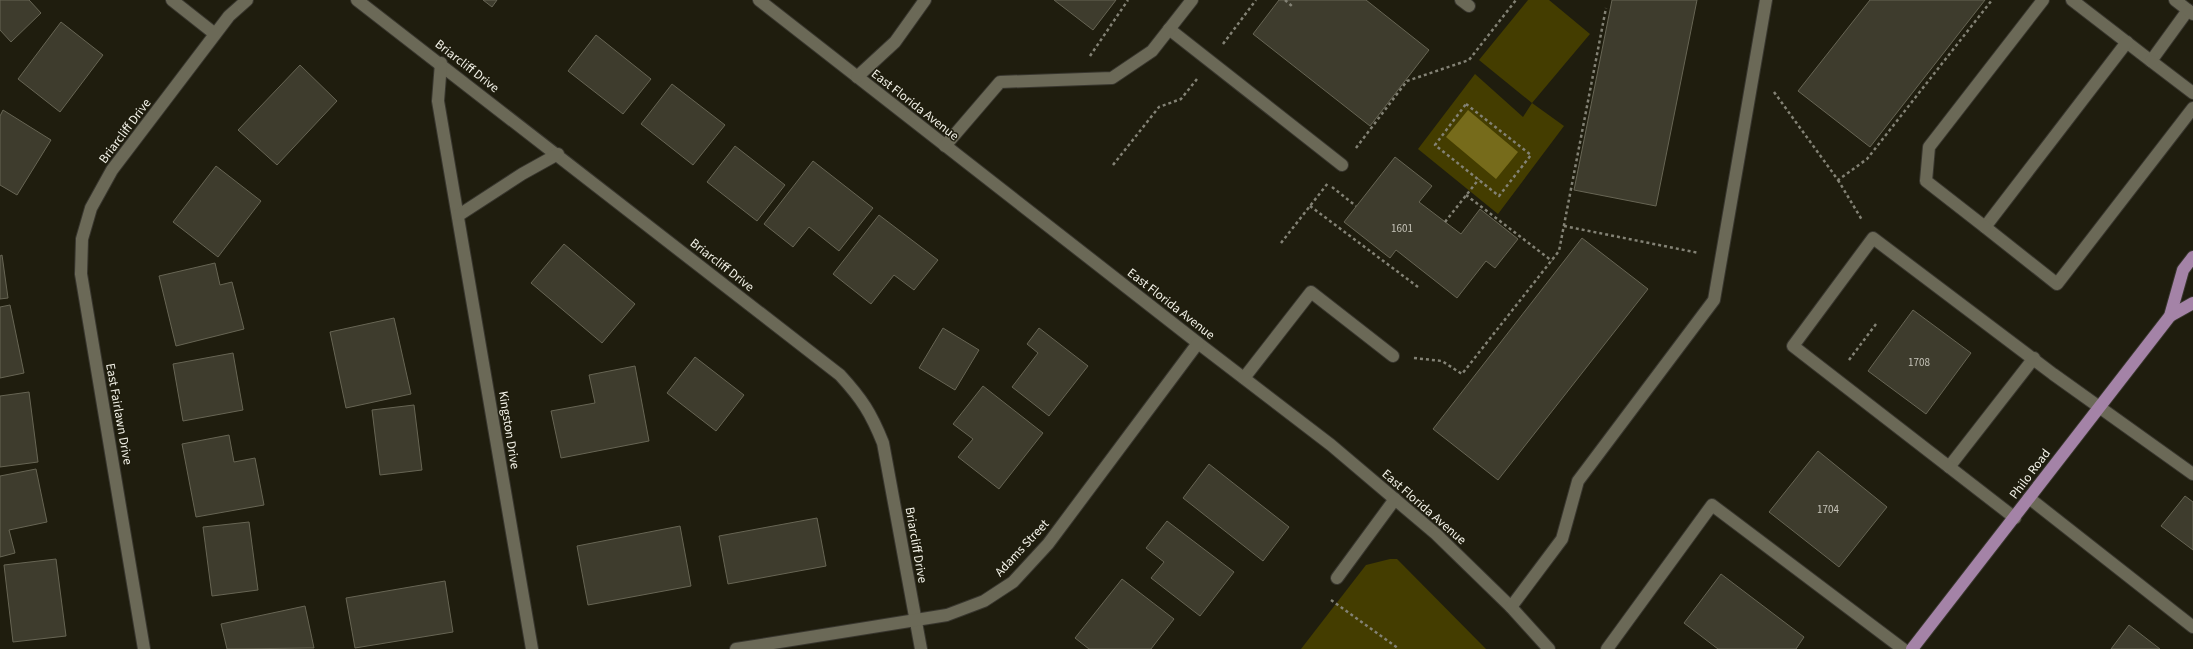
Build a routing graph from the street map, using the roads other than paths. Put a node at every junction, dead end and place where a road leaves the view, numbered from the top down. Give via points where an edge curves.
1 (172, 0) edge
2 (247, 0) edge
3 (357, 0) edge
4 (759, 0) edge
5 (924, 0) edge
6 (1192, 0) edge
7 (1766, 0) edge
8 (2043, 0) edge
9 (2072, 0) edge
10 (2175, 0) edge
11 (2191, 12) edge
12 (1169, 29) junction
13 (215, 34) junction
14 (2126, 42) junction
15 (2151, 61) junction
16 (441, 63) junction
17 (857, 77) junction
18 (2193, 93) edge
19 (2193, 108) edge
20 (945, 146) junction
21 (558, 154) junction
22 (1342, 165) road end
23 (103, 186) joint
24 (459, 215) junction
25 (1985, 227) junction
26 (2193, 257) edge
27 (2193, 303) edge
28 (2170, 316) junction
29 (1198, 343) junction
30 (1393, 356) road end
31 (2034, 358) junction
32 (1244, 378) junction
33 (2099, 406) junction
34 (1949, 467) junction
35 (2193, 474) edge
36 (2029, 498) junction
37 (1395, 500) junction
38 (2015, 518) junction
39 (1337, 578) dead end
40 (1511, 607) junction
41 (916, 620) junction
42 (2193, 627) edge
43 (144, 649) edge
44 (532, 649) edge
45 (736, 649) edge
46 (921, 649) edge
47 (1549, 649) edge
48 (1606, 649) edge
49 (1903, 649) edge
50 (1912, 649) edge

1 - 13 street
2 - 13 street, Briarcliff Drive via 229,16
3 - 16 street, Briarcliff Drive
4 - 17 street, East Florida Avenue
5 - 17 street via 895,42
6 - 12 street
7 - 40 street via 1714,300 1578,481 1562,539
8 - 25 street via 1929,147 1926,181
9 - 14 street
10 - 11 street
11 - 15 street
12 - 20 street via 1152,51 1112,78 1000,82
12 - 22 street
13 - 23 street, Briarcliff Drive via 112,170
14 - 15 street
14 - 25 street
15 - 18 street
16 - 21 street, Briarcliff Drive
16 - 24 street, Kingston Drive via 438,102
17 - 20 street, East Florida Avenue
19 - 25 street via 2057,284
20 - 29 street, East Florida Avenue
21 - 24 street
21 - 41 street, Briarcliff Drive via 840,375 859,396 872,415 883,443
23 - 43 street, East Fairlawn Drive via 91,208 82,239 81,274
24 - 44 street, Kingston Drive
26 - 28 main road, Philo Road via 2183,270
27 - 28 main road, Philo Road
28 - 33 main road, Philo Road
29 - 32 street, East Florida Avenue
29 - 41 street, Adams Street via 1048,544 1013,582 984,601 947,615
30 - 32 street via 1311,292
31 - 33 street
31 - 34 street
31 - 34 street via 1873,238 1794,346
32 - 37 street, East Florida Avenue via 1331,445
33 - 35 street
33 - 36 main road, Philo Road
34 - 38 street
36 - 38 main road, Philo Road
36 - 42 street
37 - 39 street
37 - 40 street, East Florida Avenue via 1436,534
38 - 50 main road, Philo Road
40 - 47 street, East Florida Avenue
41 - 45 street, Adams Street
41 - 46 street, Briarcliff Drive
48 - 49 street via 1712,504

